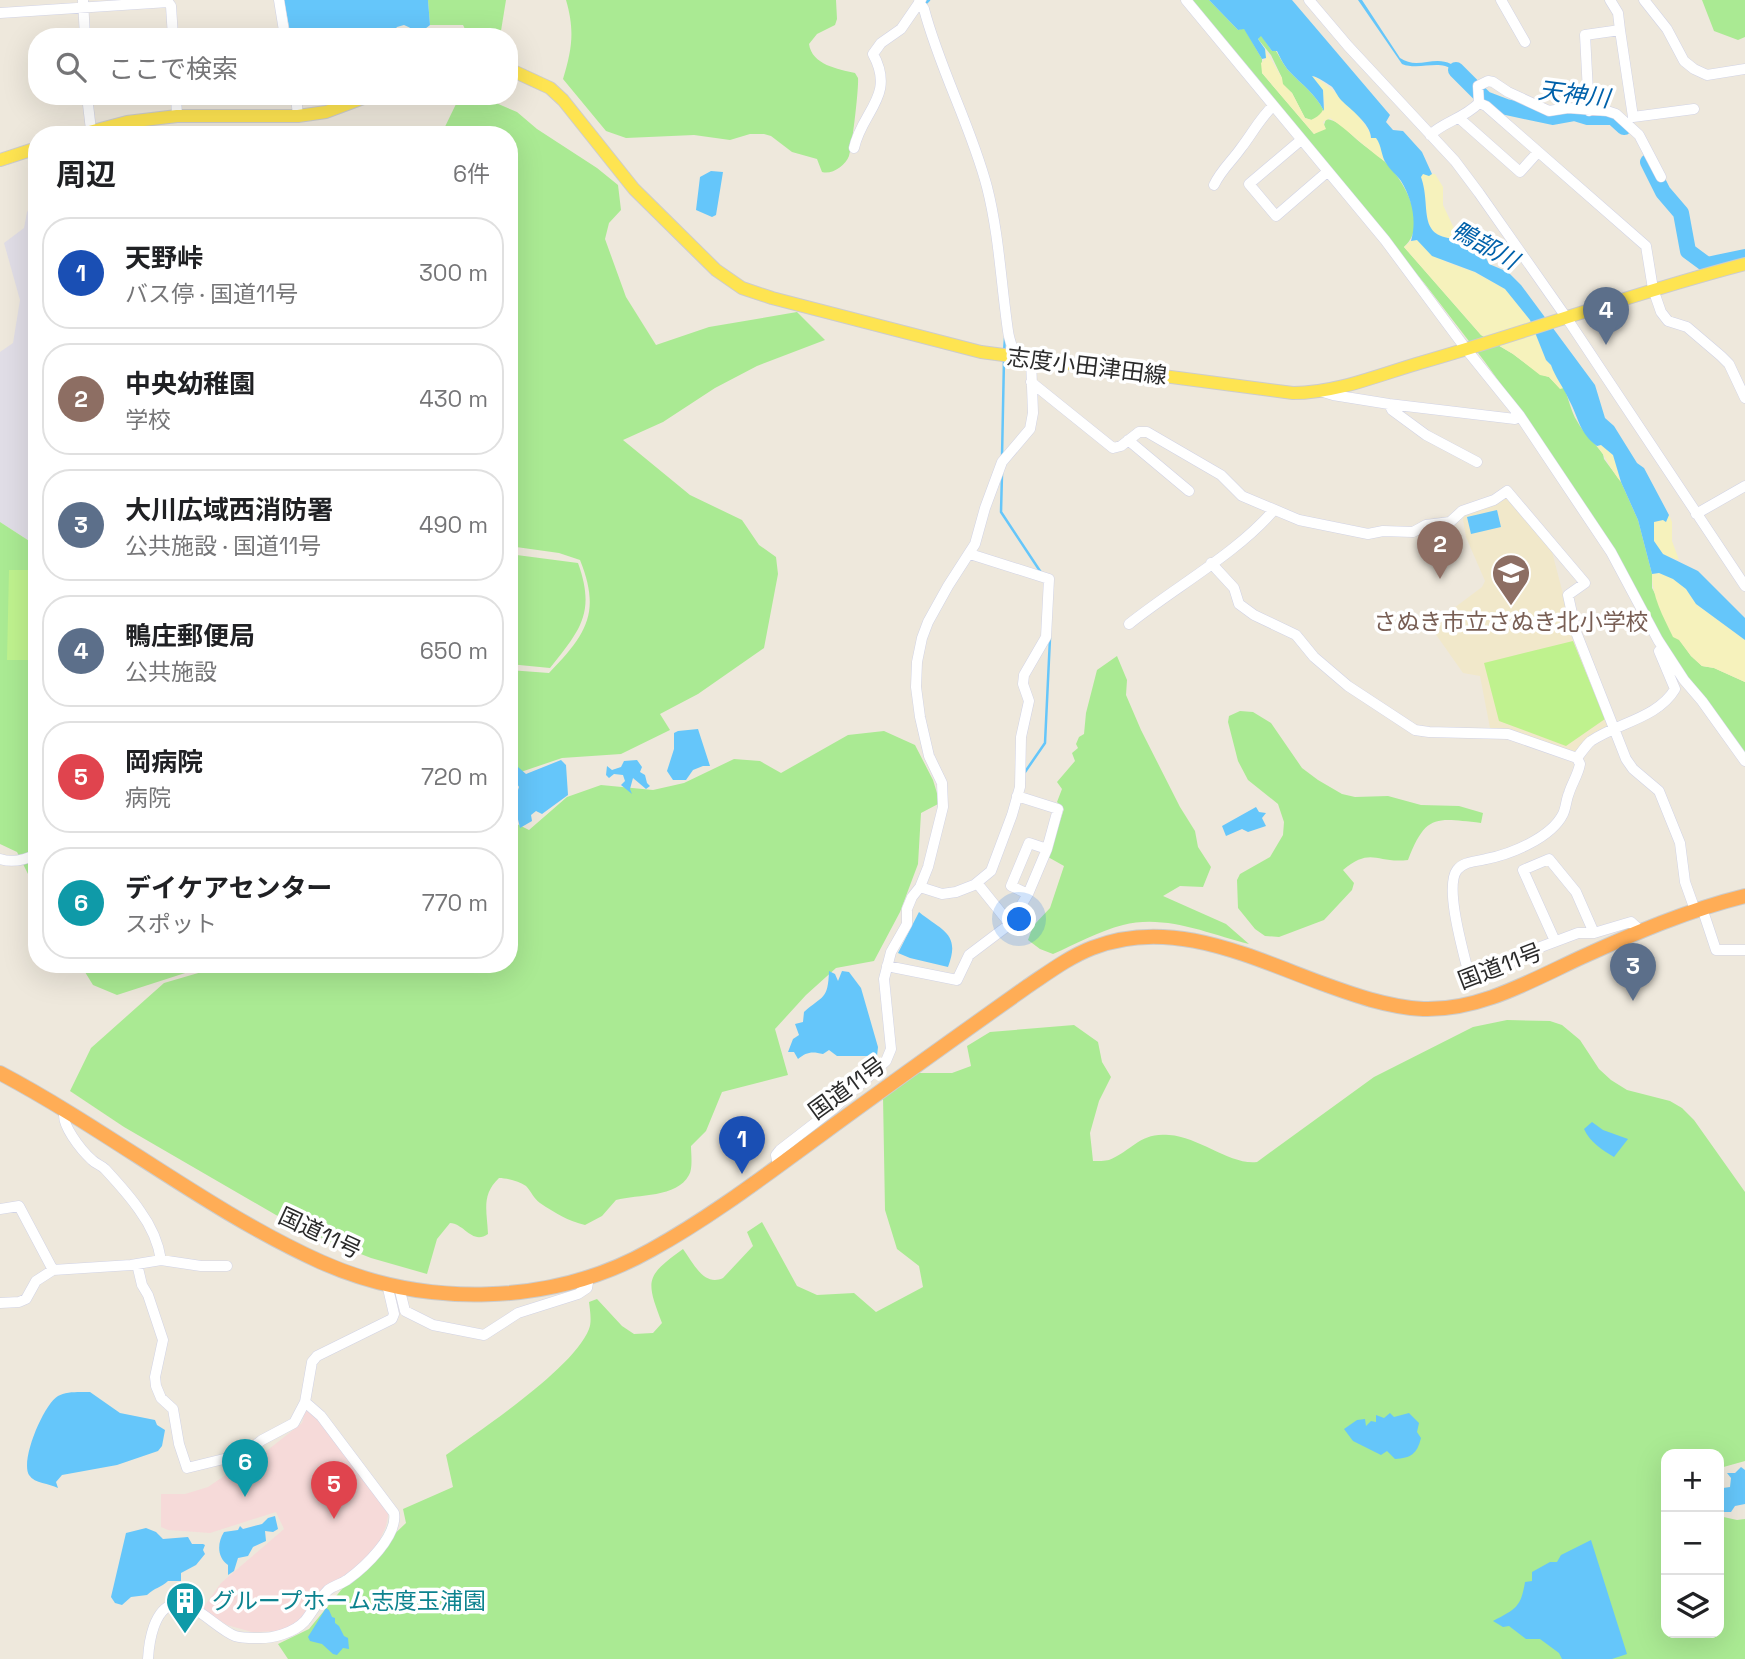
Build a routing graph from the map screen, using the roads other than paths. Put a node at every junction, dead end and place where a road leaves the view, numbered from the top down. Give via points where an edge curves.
1 (279, 0) edge
2 (1186, 0) edge
3 (1309, 0) edge
4 (1502, 0) edge
5 (1610, 0) edge
6 (1644, 0) edge
7 (920, 1) edge
8 (83, 4) edge
9 (0, 13) edge
10 (84, 28) edge
11 (172, 28) edge
12 (284, 28) edge
13 (1620, 30) junction
14 (1525, 42) dead end
15 (1745, 69) edge
16 (518, 73) edge
17 (1477, 100) junction
18 (88, 105) edge
19 (176, 105) edge
20 (297, 105) edge
21 (345, 105) edge
22 (1273, 106) junction
23 (1694, 110) dead end
24 (1589, 111) junction
25 (177, 116) junction
26 (298, 116) junction
27 (1458, 118) junction
28 (1631, 120) junction
29 (91, 126) edge
30 (109, 126) edge
31 (1430, 135) junction
32 (1301, 140) junction
33 (854, 148) dead end
34 (28, 151) edge
35 (1536, 155) junction
36 (0, 160) edge
37 (1327, 172) junction
38 (1661, 177) dead end
39 (1214, 185) dead end
40 (1745, 264) edge
41 (1653, 289) junction
42 (1562, 318) junction
43 (1468, 349) junction
44 (1015, 357) junction
45 (1031, 359) junction
46 (1031, 382) junction
47 (1320, 391) junction
48 (1745, 398) edge
49 (1390, 404) junction
50 (1520, 416) junction
51 (1128, 440) junction
52 (1478, 462) dead end
53 (1745, 486) edge
54 (1189, 491) dead end
55 (1274, 510) junction
56 (1696, 514) junction
57 (970, 554) junction
58 (1211, 563) junction
59 (1745, 586) edge
60 (1129, 624) dead end
61 (1658, 640) junction
62 (1615, 729) junction
63 (1577, 758) junction
64 (1745, 761) edge
65 (1017, 796) junction
66 (1047, 849) junction
67 (28, 858) edge
68 (0, 859) edge
69 (976, 883) junction
70 (920, 887) junction
71 (1028, 894) junction
72 (1745, 896) edge
73 (1698, 909) junction
74 (1010, 924) junction
75 (1641, 931) junction
76 (1594, 933) junction
77 (1555, 941) junction
78 (1745, 950) edge
79 (887, 966) junction
80 (0, 1073) edge
81 (65, 1111) junction
82 (778, 1166) junction
83 (0, 1209) edge
84 (161, 1260) junction
85 (137, 1264) junction
86 (227, 1266) dead end
87 (53, 1270) junction
88 (589, 1277) junction
89 (393, 1285) junction
90 (0, 1303) edge
91 (305, 1402) junction
92 (148, 1659) edge

1 - 12 street
2 - 22 street
3 - 31 street
4 - 14 street
5 - 13 street
6 - 15 street via 1684,61 1695,69 1707,75
7 - 33 street via 901,29 873,54 882,85
7 - 44 street via 988,191
8 - 9 street
8 - 10 street
8 - 11 street via 168,2
13 - 24 street via 1585,35
13 - 28 street
16 - 44 main road, 志度小田津田線 via 563,100 634,189 716,270 742,288 948,345
17 - 24 street via 1480,85 1493,82 1549,111
17 - 27 street
17 - 35 street
18 - 29 street
19 - 25 street
20 - 26 street
21 - 26 main road
22 - 32 street
22 - 39 street
23 - 28 street
24 - 28 street via 1607,111
25 - 26 main road
25 - 30 main road
27 - 31 street
27 - 35 street via 1520,172
28 - 38 street
31 - 42 street via 1479,193
32 - 37 street
32 - 37 street via 1249,184 1276,216
34 - 36 main road
35 - 41 street via 1646,246
37 - 43 street
40 - 41 main road, 志度小田津田線
41 - 42 main road, 志度小田津田線
41 - 48 street via 1668,321 1688,327 1729,364
42 - 43 main road, 志度小田津田線
42 - 56 street
43 - 47 main road, 志度小田津田線
43 - 50 street
44 - 45 main road, 志度小田津田線
45 - 46 street
45 - 47 main road, 志度小田津田線 via 1293,393
46 - 51 street via 1113,448
46 - 57 street via 1030,429 1002,462
47 - 49 street
49 - 50 street via 1514,419
49 - 52 street via 1426,435
50 - 61 street via 1611,552
51 - 54 street
51 - 55 street via 1147,432 1221,475 1242,496
53 - 56 street
55 - 58 street via 1260,527
55 - 62 street via 1368,534 1413,533 1426,525 1450,522 1462,511 1507,491 1585,583 1568,595 1577,632
56 - 59 street
57 - 65 street via 1049,579 1046,637 1024,675 1029,701
57 - 70 street via 928,622 917,662 920,717 944,793
58 - 60 street
58 - 63 street via 1234,588 1238,604 1296,635 1349,686 1415,730 1508,734
61 - 62 street via 1675,689 1647,713
61 - 64 street
62 - 63 street via 1589,742
62 - 73 street via 1633,769 1659,791 1667,808 1680,843 1685,882
63 - 77 street via 1577,779 1563,816 1550,829 1531,844 1466,862 1453,879 1454,914 1469,975
65 - 66 street via 1058,809
65 - 69 street via 991,871
66 - 71 street
66 - 71 street via 1029,843 1011,886
67 - 68 street
69 - 70 street via 942,894
69 - 74 street
70 - 79 street via 912,897 907,924
71 - 74 street
72 - 73 highway, 国道11号
73 - 75 highway, 国道11号
73 - 78 street via 1716,950
74 - 79 street via 969,955 957,980
75 - 76 street via 1631,922
75 - 82 highway, 国道11号 via 1503,993 1450,1008 1397,1006 1353,995 1197,940 1141,937 1093,947 1028,986
76 - 77 street
76 - 77 street via 1576,892 1549,859 1523,870
79 - 82 street via 884,979 891,1049 886,1061 780,1150 775,1160
80 - 81 highway, 国道11号
81 - 84 street via 64,1125 150,1226
81 - 89 highway, 国道11号 via 287,1245 358,1276
82 - 88 highway, 国道11号 via 649,1252
83 - 87 street via 19,1206
84 - 85 street
84 - 86 street
85 - 87 street
85 - 91 street via 163,1340 156,1387 173,1409 187,1468 244,1454 294,1423
87 - 90 street via 36,1281 26,1299
88 - 89 highway, 国道11号 via 477,1295
88 - 89 street via 587,1288 578,1294 518,1314 484,1335 433,1325 405,1311
89 - 91 street via 392,1319 317,1356
91 - 92 street via 321,1416 394,1513 392,1533 346,1580 329,1589 292,1630 266,1639 236,1637 191,1607 175,1603 166,1608 152,1632

